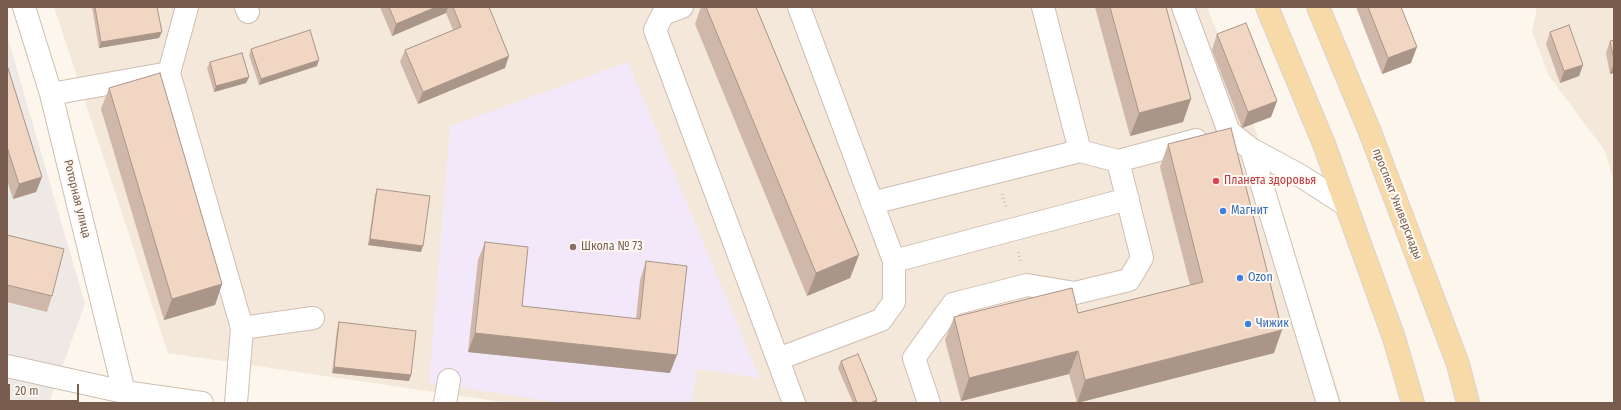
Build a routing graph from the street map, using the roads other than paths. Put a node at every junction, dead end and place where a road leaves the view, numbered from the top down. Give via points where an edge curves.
1 (24, 7) edge
2 (187, 7) edge
3 (682, 7) edge
4 (799, 7) edge
5 (1043, 7) edge
6 (1183, 7) edge
7 (1267, 7) edge
8 (1318, 7) edge
9 (169, 73) junction
10 (51, 94) junction
11 (1228, 132) junction
12 (1251, 150) junction
13 (1080, 151) junction
14 (1118, 161) junction
15 (1128, 199) junction
16 (872, 203) junction
17 (1346, 205) junction
18 (894, 261) junction
19 (313, 318) dead end
20 (242, 328) junction
21 (778, 359) junction
22 (7, 366) edge
23 (449, 380) dead end
24 (124, 392) junction
25 (202, 403) edge
26 (236, 403) edge
27 (445, 403) edge
28 (794, 403) edge
29 (928, 403) edge
30 (1328, 403) edge
31 (1413, 403) edge
32 (1468, 403) edge

1 - 10 street, Роторная улица
2 - 9 street
3 - 21 street via 663,14 655,30
4 - 16 street
5 - 13 street
6 - 11 street
7 - 17 main road via 1324,144
8 - 32 main road, проспект Универсиады via 1373,140 1458,364
9 - 10 street
9 - 20 street
10 - 24 street, Роторная улица
11 - 12 street
11 - 14 street
12 - 17 street via 1301,176
12 - 30 street
13 - 14 street
13 - 16 street
14 - 15 street
15 - 18 street
15 - 29 street via 1142,258 1129,280 1075,293 1027,285 953,304 914,358
16 - 18 street
17 - 31 main road via 1394,338
18 - 21 street via 894,302 881,320
19 - 20 street
20 - 26 street
21 - 28 street
22 - 24 street
23 - 27 street
24 - 25 street

